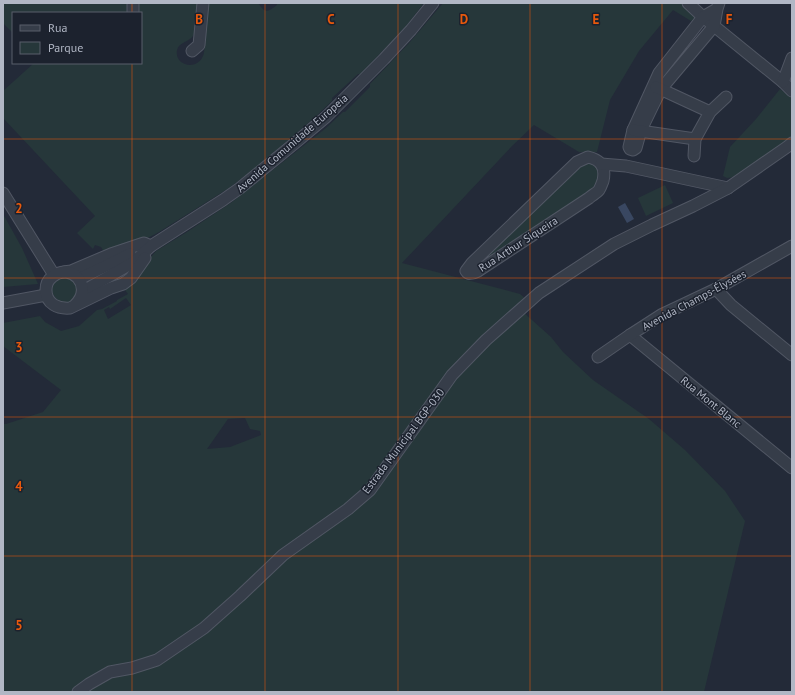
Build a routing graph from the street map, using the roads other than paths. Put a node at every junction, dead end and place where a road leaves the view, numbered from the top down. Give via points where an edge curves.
1 (203, 3) edge
2 (433, 3) edge
3 (688, 3) edge
4 (718, 6) edge
5 (703, 17) junction
6 (714, 26) junction
7 (677, 50) junction
8 (192, 51) dead end
9 (687, 58) junction
10 (792, 58) edge
11 (783, 82) junction
12 (657, 87) junction
13 (792, 91) edge
14 (726, 97) dead end
15 (710, 112) junction
16 (695, 140) junction
17 (792, 143) edge
18 (694, 156) dead end
19 (601, 164) junction
20 (728, 188) junction
21 (3, 193) edge
22 (151, 246) junction
23 (792, 246) edge
24 (135, 251) junction
25 (136, 266) junction
26 (59, 274) junction
27 (83, 287) junction
28 (716, 289) junction
29 (46, 294) junction
30 (100, 294) junction
31 (3, 303) edge
32 (75, 305) junction
33 (630, 335) junction
34 (792, 355) edge
35 (598, 357) dead end
36 (792, 468) edge
37 (78, 692) edge

1 - 8 street via 199,45
2 - 22 street, Avenida Comunidade Europeia via 389,54 305,134 240,188
3 - 5 street
4 - 5 street
4 - 6 street
5 - 6 street
5 - 7 street
6 - 9 street
6 - 11 street
7 - 9 street
7 - 12 street via 659,73
9 - 12 street
10 - 11 street
11 - 13 street
12 - 15 street
12 - 16 street via 637,130
14 - 15 street
15 - 16 street
16 - 18 street
17 - 20 street
19 - 19 street, Rua Arthur Siqueira via 588,157 577,162 472,263 467,273 478,271 599,190 604,172
19 - 20 street, Rua Arthur Siqueira via 626,166
20 - 37 street, Estrada Municipal BGP-030 via 614,244 539,293 486,340 452,375 370,490 348,509 283,555 204,628 157,660 110,672
21 - 26 street
22 - 24 street, Avenida Comunidade Europeia
22 - 25 street, Avenida Comunidade Europeia
22 - 26 street, Avenida Comunidade Europeia via 144,243
23 - 28 street, Avenida Champs-Élysées
24 - 25 street via 132,256
24 - 27 street, Avenida Comunidade Europeia
25 - 27 street, Avenida Comunidade Europeia
25 - 30 street, Avenida Comunidade Europeia via 131,278
26 - 27 street via 74,274
26 - 29 street via 50,279
27 - 30 street
27 - 32 street via 79,302
28 - 33 street, Avenida Champs-Élysées via 661,315
28 - 34 street via 731,305
29 - 31 street
29 - 32 street via 58,308 70,308
30 - 32 street, Avenida Comunidade Europeia
33 - 35 street, Avenida Champs-Élysées
33 - 36 street, Rua Mont Blanc

